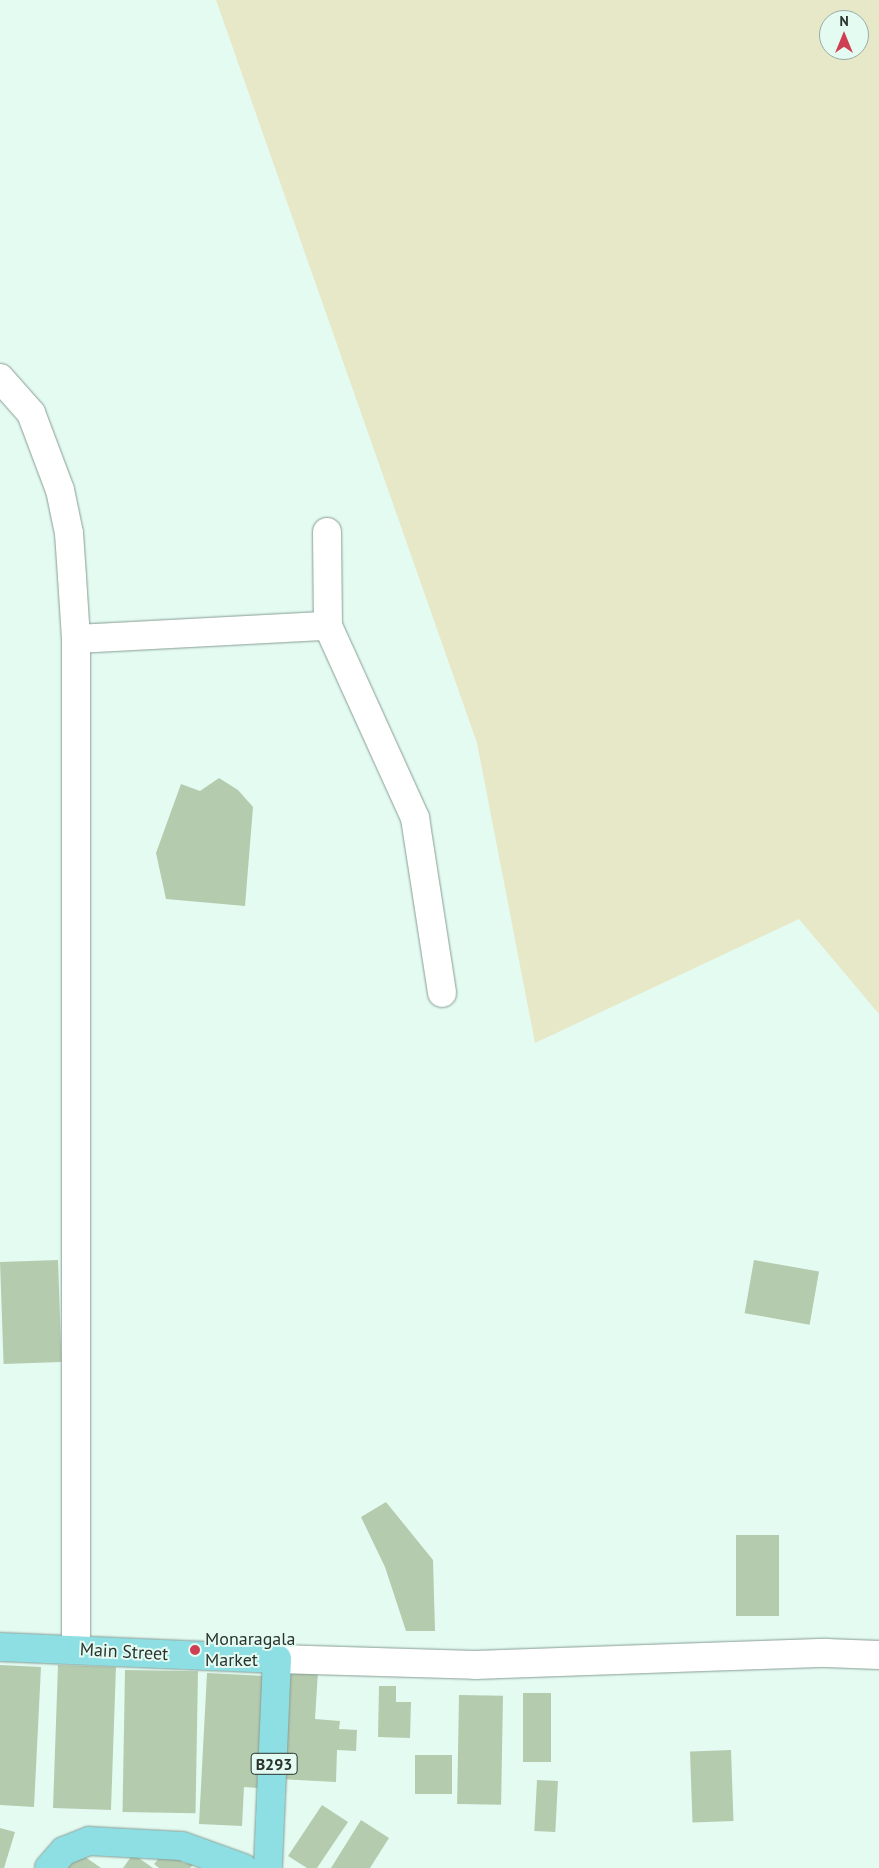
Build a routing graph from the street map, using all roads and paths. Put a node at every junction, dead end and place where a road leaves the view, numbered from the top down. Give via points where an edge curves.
1 (0, 378) edge
2 (327, 532) dead end
3 (328, 626) junction
4 (76, 639) junction
5 (442, 993) dead end
6 (0, 1647) edge
7 (76, 1650) junction
8 (879, 1654) edge
9 (277, 1659) junction
10 (49, 1868) edge
11 (243, 1868) edge
12 (268, 1868) edge

1 - 4 street via 31,413 60,490 70,533
2 - 3 street
3 - 4 street
3 - 5 street via 415,818
4 - 7 street
6 - 7 main road, Main Street
7 - 9 main road, Main Street
8 - 9 street via 816,1653 475,1665
9 - 12 main road, B293
10 - 11 main road via 64,1851 90,1841 182,1846

